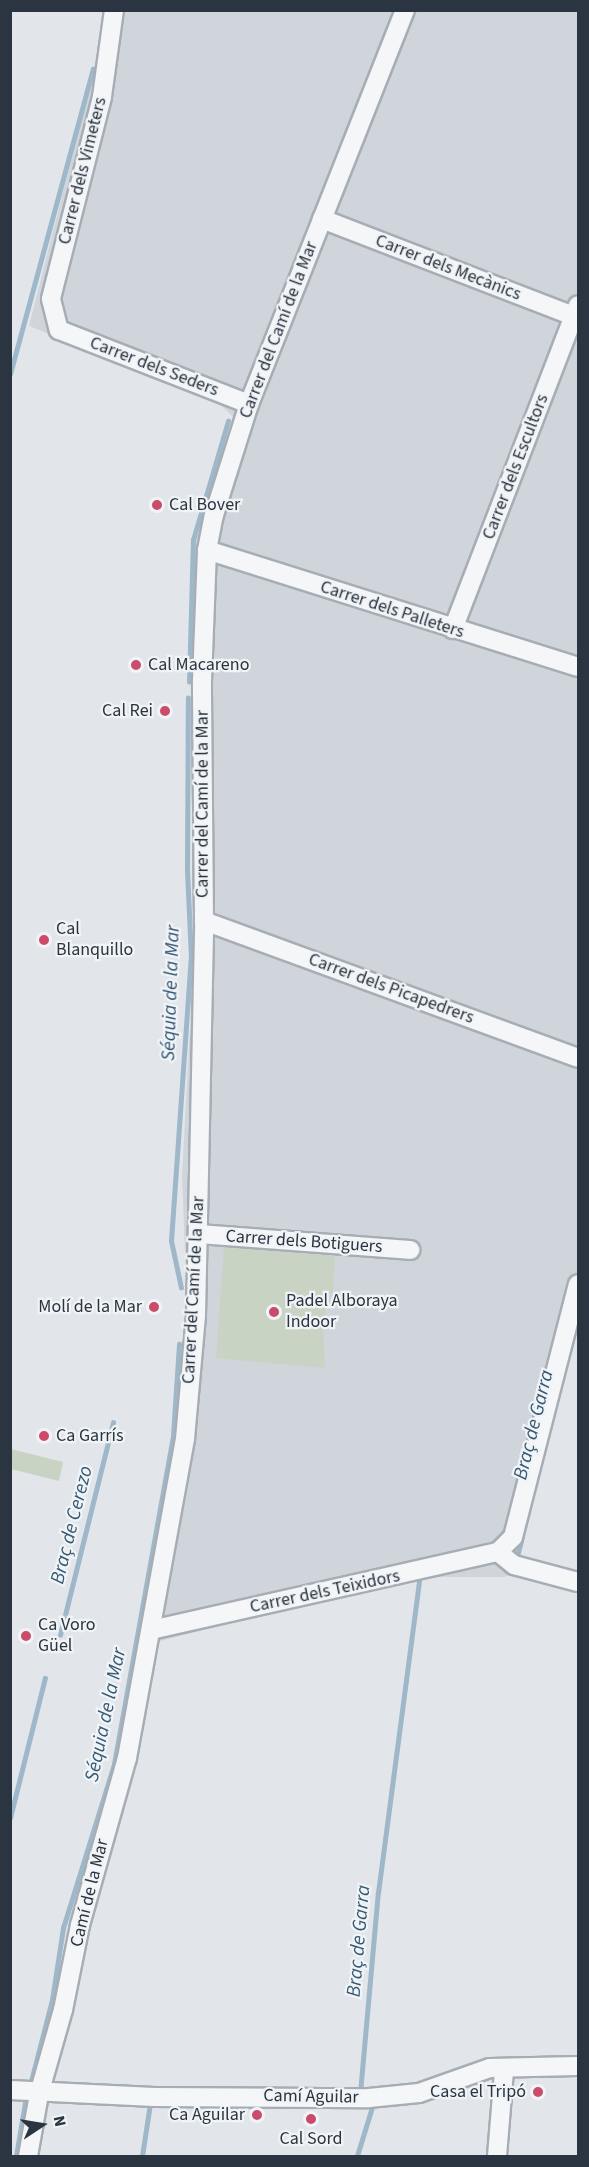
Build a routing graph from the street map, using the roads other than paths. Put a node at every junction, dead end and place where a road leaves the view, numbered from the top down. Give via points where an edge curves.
1 (114, 10) edge
2 (405, 10) edge
3 (322, 219) junction
4 (576, 311) edge
5 (59, 330) joint
6 (249, 404) junction
7 (207, 550) junction
8 (453, 629) junction
9 (579, 666) edge
10 (204, 921) junction
11 (579, 1058) edge
12 (198, 1234) junction
13 (410, 1250) dead end
14 (579, 1284) edge
15 (498, 1552) junction
16 (579, 1582) edge
17 (151, 1630) junction
18 (579, 2066) edge
19 (504, 2070) junction
20 (10, 2090) edge
21 (39, 2094) junction
22 (28, 2157) edge
23 (497, 2157) edge

1 - 5 street, Carrer dels Vimeters via 102,97 51,299
2 - 3 street, Carrer del Camí de la Mar
3 - 4 street, Carrer dels Mecànics
3 - 6 street, Carrer del Camí de la Mar
4 - 8 street, Carrer dels Escultors
5 - 6 street, Carrer dels Seders
6 - 7 street, Carrer del Camí de la Mar
7 - 8 street, Carrer dels Palleters
7 - 10 street, Carrer del Camí de la Mar via 202,681
8 - 9 street, Carrer dels Palleters
10 - 11 street, Carrer dels Picapedrers
10 - 12 street, Carrer del Camí de la Mar
12 - 13 street, Carrer dels Botiguers
12 - 17 street, Carrer del Camí de la Mar via 196,1315 185,1439
14 - 15 street via 513,1537
15 - 16 street via 514,1565
15 - 17 street, Carrer dels Teixidors
17 - 21 street, Camí de la Mar via 127,1758 93,1870 63,2010
18 - 19 street, Camí Aguilar
19 - 21 street, Camí Aguilar via 490,2068 402,2096
19 - 23 street
20 - 21 street, Camí Aguilar
21 - 22 street, Camí de la Mar

